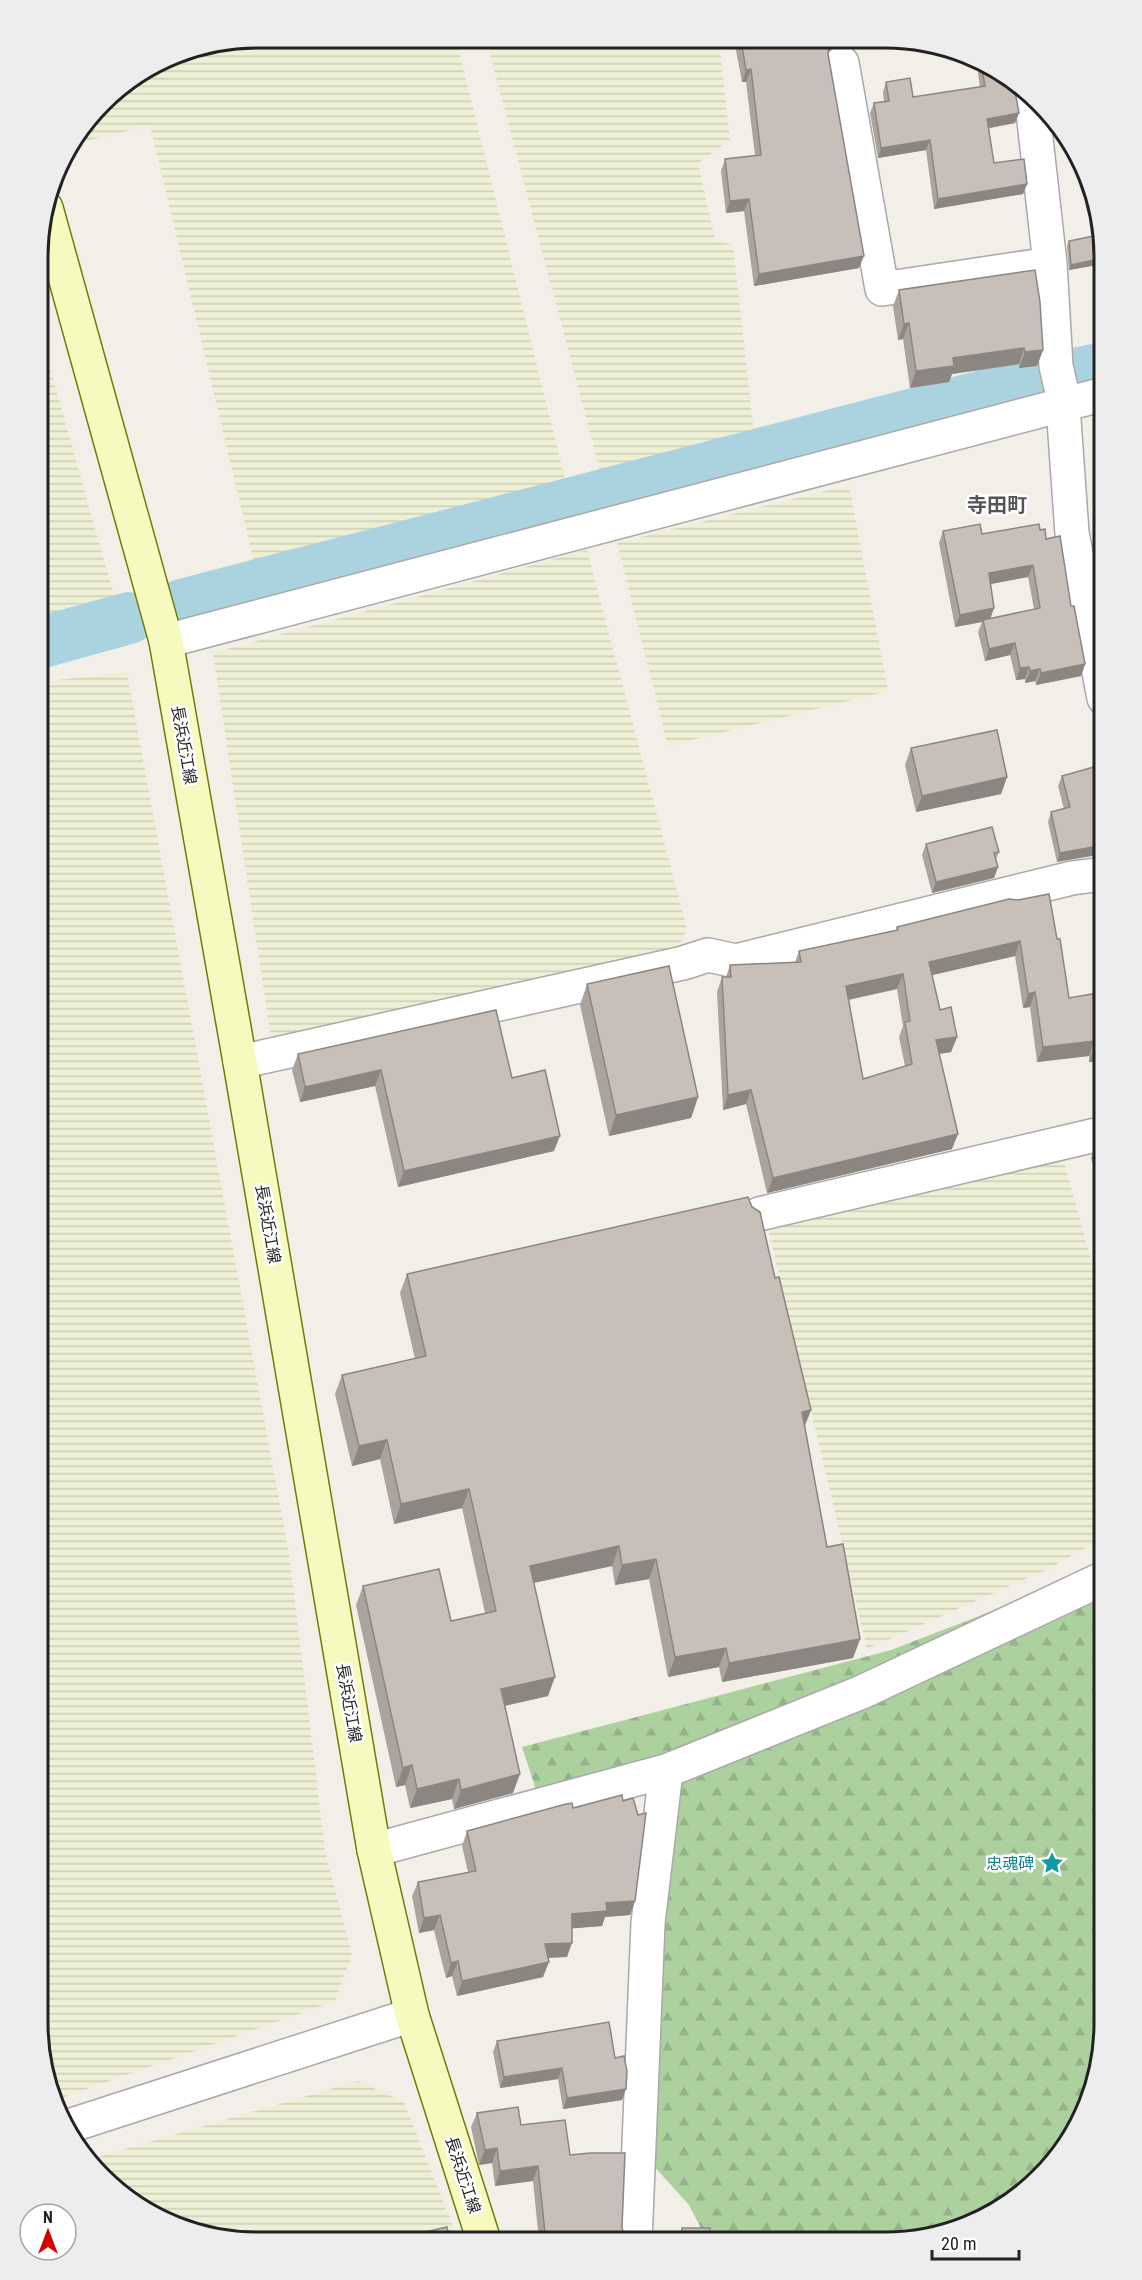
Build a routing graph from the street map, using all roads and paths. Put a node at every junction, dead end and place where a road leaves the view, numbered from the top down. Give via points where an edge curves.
1 (842, 63) dead end
2 (1033, 110) edge
3 (51, 225) edge
4 (1050, 264) junction
5 (1060, 388) junction
6 (1094, 393) edge
7 (166, 641) junction
8 (1094, 646) edge
9 (1094, 875) edge
10 (240, 1062) junction
11 (1094, 1135) edge
12 (759, 1214) edge
13 (1094, 1583) edge
14 (666, 1771) junction
15 (374, 1850) junction
16 (412, 2015) junction
17 (75, 2124) edge
18 (481, 2232) edge
19 (636, 2232) edge

1 - 4 street via 882,289
2 - 4 street
3 - 7 main road, 長浜近江線
4 - 5 street
5 - 6 street
5 - 7 street
5 - 8 street via 1072,533
7 - 10 main road, 長浜近江線
9 - 10 street via 736,961 708,955
10 - 15 main road, 長浜近江線
11 - 12 street
13 - 14 street via 862,1692
14 - 15 street
14 - 19 street via 648,1923
15 - 16 main road, 長浜近江線
16 - 17 street
16 - 18 main road, 長浜近江線

